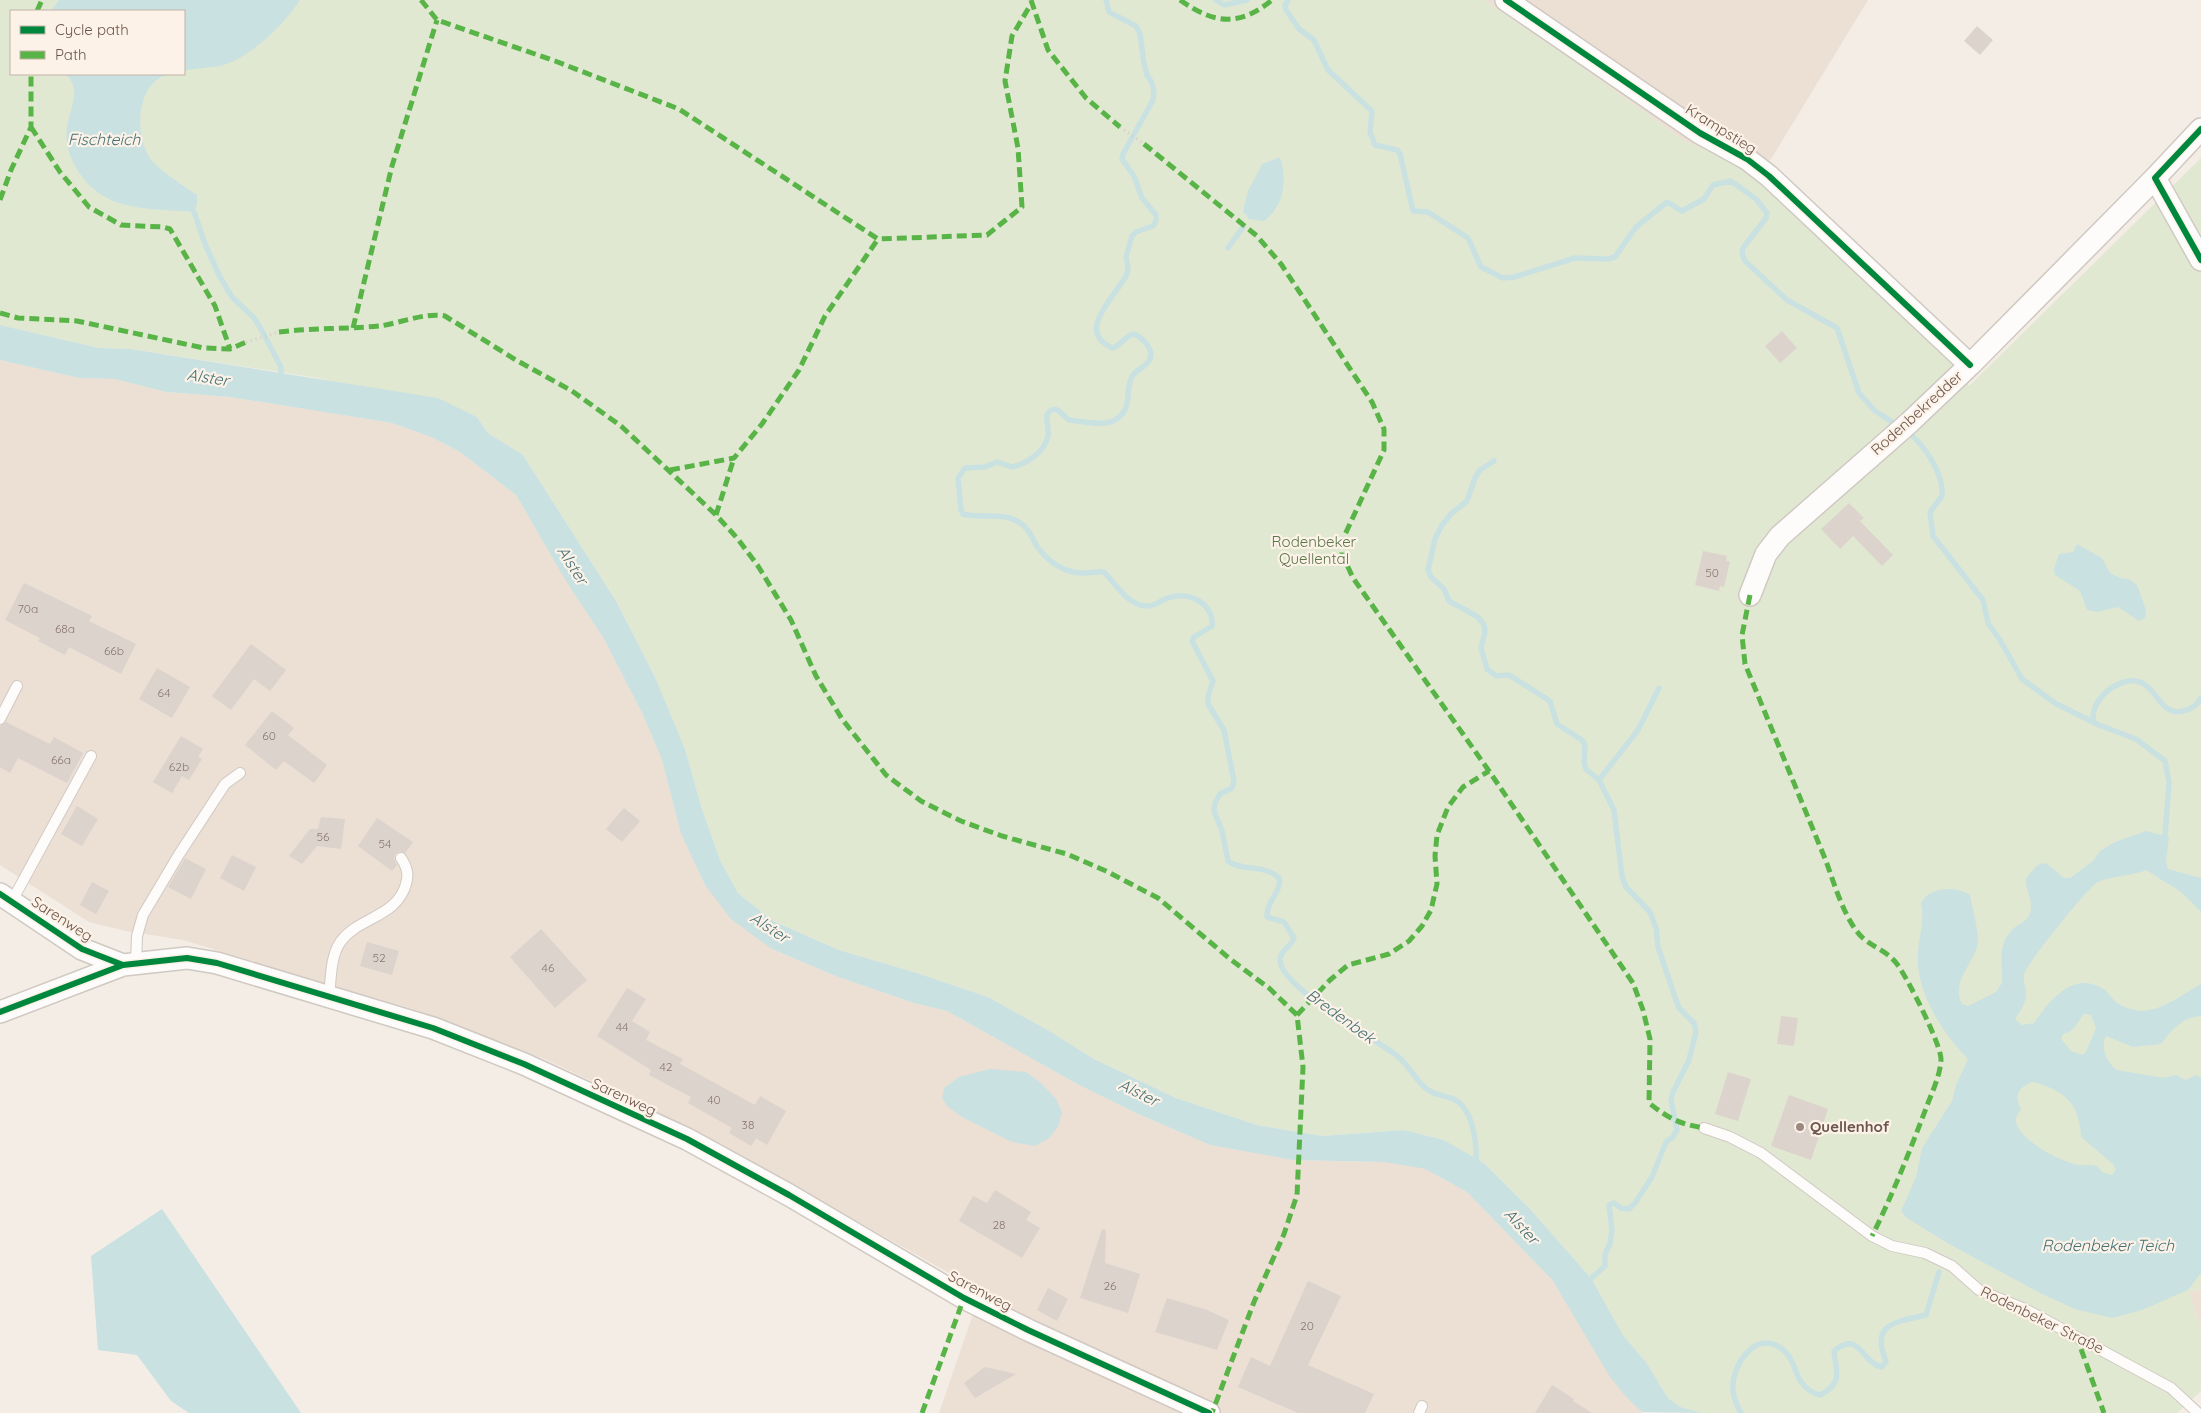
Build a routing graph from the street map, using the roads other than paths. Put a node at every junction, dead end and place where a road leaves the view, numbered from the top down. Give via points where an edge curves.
1 (1506, 0) edge
2 (2201, 129) edge
3 (2155, 178) junction
4 (2201, 260) edge
5 (1970, 365) junction
6 (1750, 595) dead end
7 (17, 686) dead end
8 (0, 719) edge
9 (91, 756) dead end
10 (240, 773) dead end
11 (401, 858) dead end
12 (6, 898) edge
13 (130, 965) junction
14 (329, 998) junction
15 (0, 1012) edge
16 (1704, 1128) dead end
17 (1209, 1413) edge
18 (2198, 1413) edge

1 - 5 street, Krampstieg via 1700,133 1770,176
2 - 3 street, Rodenbekredder
3 - 4 street
3 - 5 street, Rodenbekredder
5 - 6 street, Rodenbekredder via 1780,536 1766,554
7 - 8 lane
9 - 12 lane
10 - 13 lane via 225,784 143,915
11 - 14 lane via 408,877 404,890 386,912 348,933 342,940 336,949
12 - 13 street, Sarenweg via 82,949
13 - 14 street, Sarenweg via 187,958 217,963
13 - 15 street
14 - 17 street, Sarenweg via 433,1028 469,1042 686,1139 964,1298
16 - 18 lane, Rodenbeker Straße via 1730,1137 1761,1154 1872,1236 1892,1246 1925,1252 1952,1266 1979,1290 2042,1318 2171,1388

